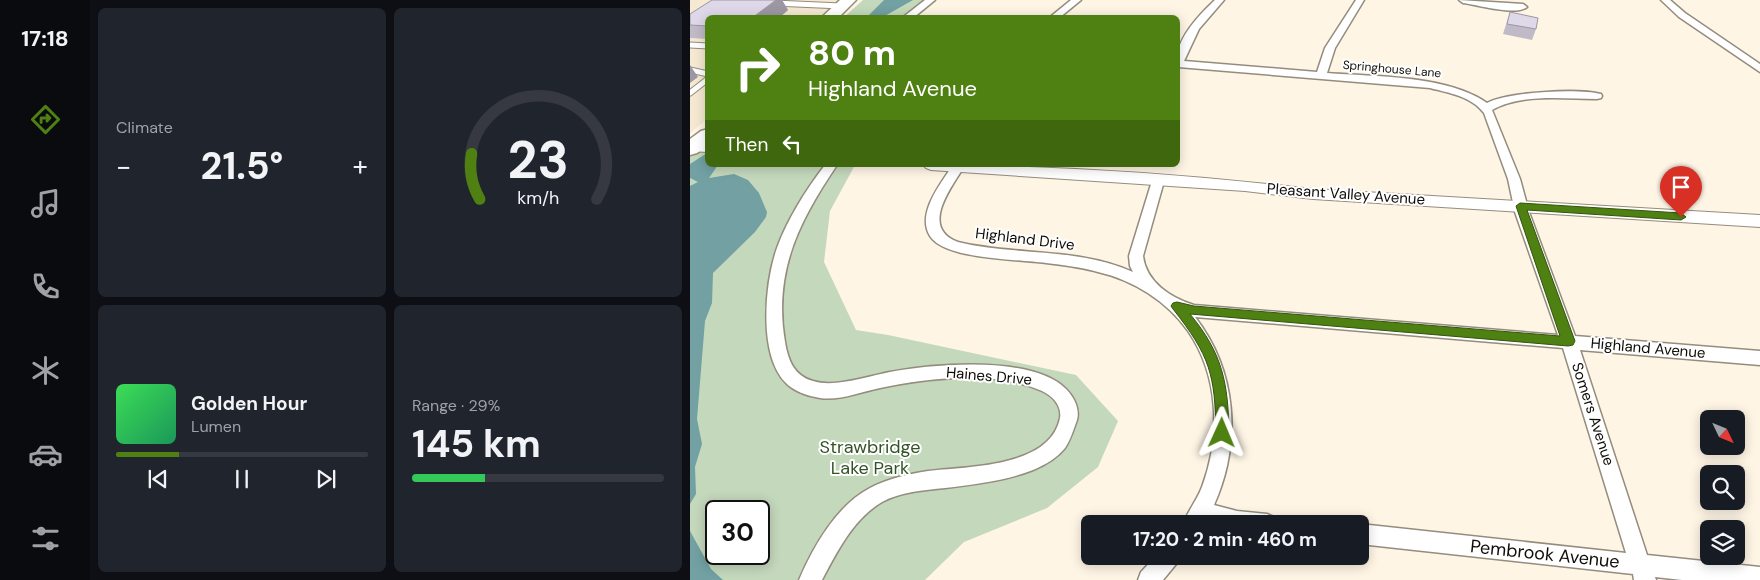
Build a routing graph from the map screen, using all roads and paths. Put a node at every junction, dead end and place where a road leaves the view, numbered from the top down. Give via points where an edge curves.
1 (863, 0) edge
2 (931, 0) edge
3 (1077, 0) edge
4 (1220, 0) edge
5 (1360, 0) edge
6 (1463, 0) edge
7 (1665, 0) edge
8 (772, 3) edge
9 (1523, 7) dead end
10 (844, 8) edge
11 (833, 15) edge
12 (910, 15) edge
13 (1057, 15) edge
14 (690, 45) edge
15 (705, 46) edge
16 (1180, 58) edge
17 (1180, 64) edge
18 (690, 70) edge
19 (1760, 70) edge
20 (705, 73) edge
21 (1321, 76) junction
22 (705, 81) edge
23 (690, 93) edge
24 (1596, 96) dead end
25 (1487, 108) junction
26 (705, 124) edge
27 (696, 143) edge
28 (830, 167) edge
29 (958, 167) joint
30 (1158, 181) junction
31 (1520, 206) junction
32 (1760, 221) edge
33 (1147, 284) junction
34 (1177, 306) junction
35 (1568, 341) junction
36 (1760, 358) edge
37 (1198, 515) edge
38 (1369, 535) edge
39 (1162, 565) edge
40 (1643, 573) edge
41 (1760, 578) edge
42 (810, 580) edge
43 (1148, 580) edge

1 - 10 highway
2 - 12 street
3 - 13 street
4 - 16 street via 1195,26
5 - 21 street via 1330,48
6 - 9 street via 1501,7
7 - 19 street
8 - 10 lane
10 - 11 highway
14 - 15 lane
17 - 21 street, Springhouse Lane
18 - 20 lane
21 - 25 street, Springhouse Lane via 1442,87 1463,93
22 - 23 lane
24 - 25 street via 1518,98 1497,102
25 - 31 street, Somers Avenue via 1514,179
26 - 27 highway
28 - 42 street, Haines Drive via 803,206 777,275 776,341 793,380 808,388 827,391 945,372 1018,376 1056,388 1069,404 1069,416 1058,443 1035,461 1001,471 906,482 876,494 850,517
29 - 30 street, Pleasant Valley Avenue
29 - 33 street, Highland Drive via 932,218 932,228 944,242 970,249 1084,263 1128,274
30 - 31 street, Pleasant Valley Avenue
30 - 33 street via 1136,256 1137,266
31 - 32 street, Pleasant Valley Avenue
31 - 35 street, Somers Avenue
33 - 34 street, Highland Drive
34 - 35 street, Highland Avenue via 1194,311
34 - 37 street via 1208,348 1222,396 1218,472
35 - 36 street, Highland Avenue
35 - 40 street, Somers Avenue
38 - 40 street, Pembrook Avenue
39 - 43 street
40 - 41 street, Pembrook Avenue

